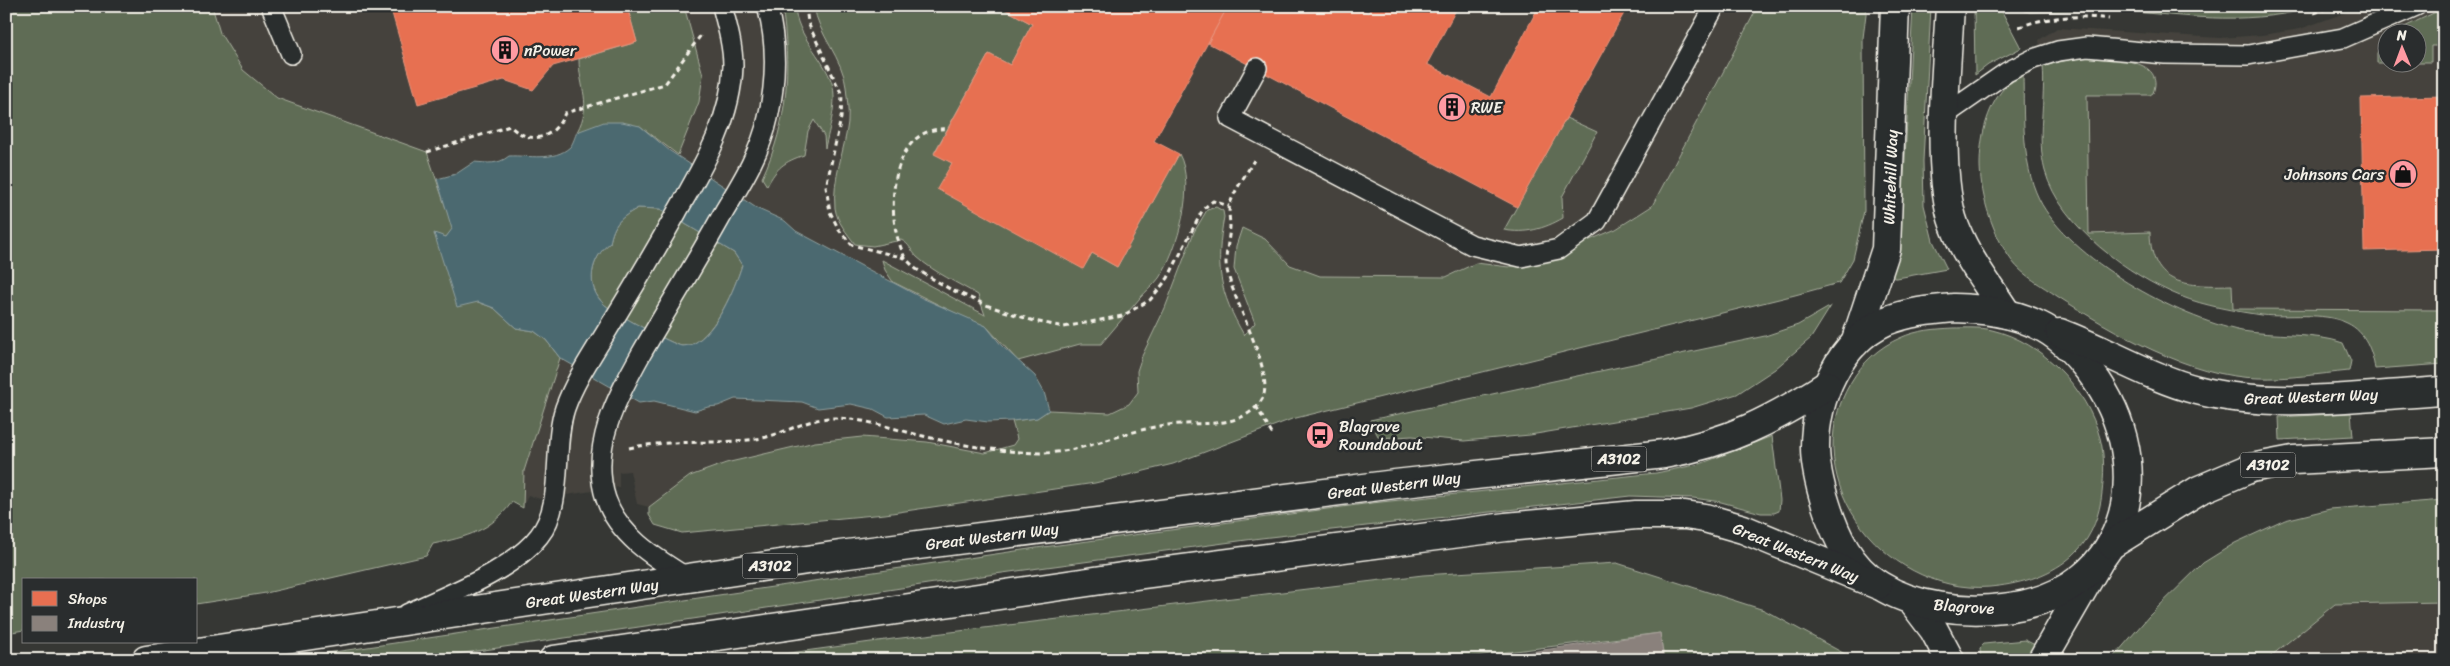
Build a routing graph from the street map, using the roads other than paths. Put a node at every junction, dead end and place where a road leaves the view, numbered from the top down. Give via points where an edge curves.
1 (272, 6) edge
2 (722, 6) edge
3 (767, 6) edge
4 (1715, 6) edge
5 (1896, 6) edge
6 (1950, 6) edge
7 (2416, 6) edge
8 (291, 54) dead end
9 (1257, 68) dead end
10 (1945, 115) junction
11 (2007, 314) junction
12 (2042, 327) junction
13 (1855, 343) junction
14 (1827, 385) junction
15 (2444, 391) edge
16 (2444, 452) edge
17 (2105, 553) junction
18 (689, 579) junction
19 (1878, 584) junction
20 (1912, 601) junction
21 (390, 622) junction
22 (146, 660) edge
23 (554, 660) edge
24 (1950, 660) edge
25 (2042, 660) edge

1 - 8 lane
2 - 21 lane via 733,65 718,135 670,224 580,376 565,408 557,451 554,503 541,534 507,565
3 - 18 lane via 775,61 768,120 757,150 706,245 617,396 602,446 603,489 614,515 642,547
4 - 9 lane via 1597,221 1559,249 1521,257 1472,244 1230,118
5 - 13 main road, Whitehill Way via 1888,235 1878,278
6 - 10 main road
7 - 10 lane via 2343,38 2248,54 2165,54 2087,47 2058,51 2007,72
10 - 11 main road via 1945,162 1952,219 1963,243
11 - 12 main road, Blagrove / A3102
11 - 13 main road, Blagrove / A3102 via 1972,308 1920,312 1886,322
12 - 15 main road, Great Western Way / A3102 via 2105,350 2195,390 2233,398 2302,399
12 - 17 main road, Blagrove / A3102 via 2075,353 2094,375 2120,426 2127,454 2128,490 2123,520
13 - 14 main road, Blagrove / A3102
14 - 18 main road, Great Western Way / A3102 via 1785,412 1740,434 1664,454 1395,484 840,555
14 - 19 main road, Blagrove / A3102 via 1815,439 1820,485 1842,545 1857,566
16 - 17 main road, A3102 via 2293,460 2251,468 2199,490
17 - 20 main road, Blagrove / A3102 via 2069,586 2018,606 1970,610
17 - 25 main road
18 - 21 main road, Great Western Way / A3102
19 - 20 main road, Blagrove / A3102
19 - 23 main road, Great Western Way / A3102 via 1742,529 1705,518 1636,515 1506,527 1136,575
20 - 24 main road via 1934,630
21 - 22 main road, Great Western Way / A3102

